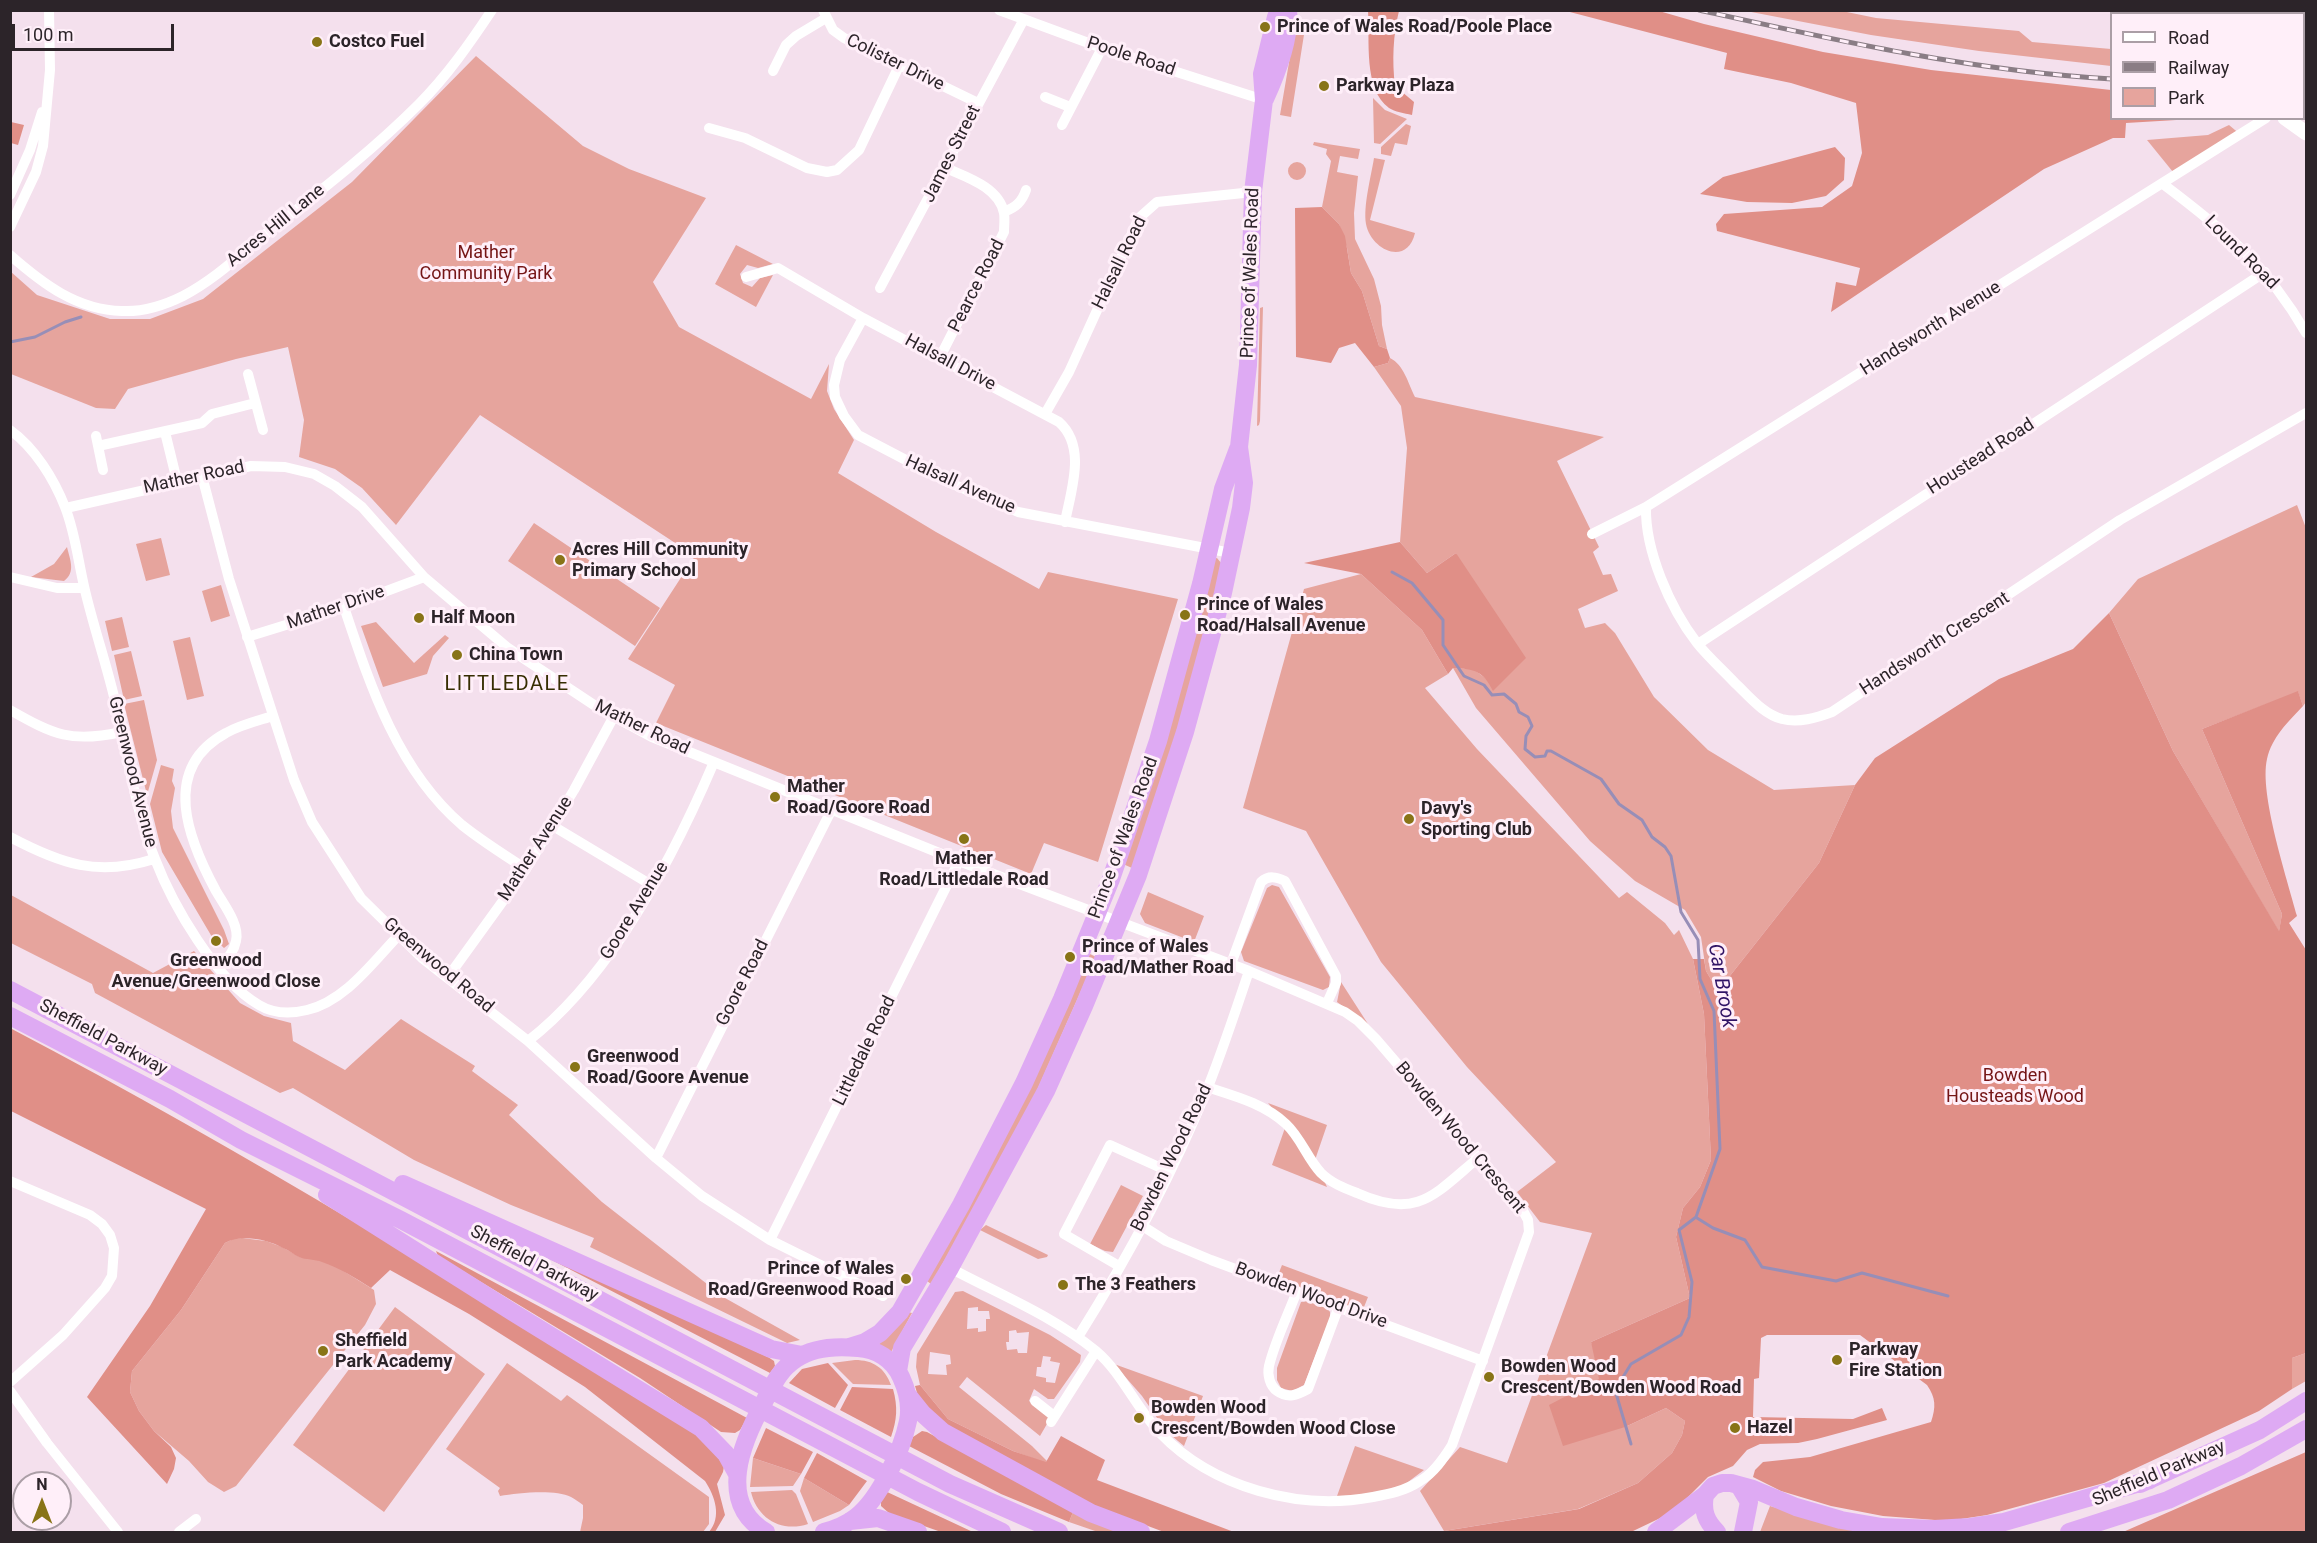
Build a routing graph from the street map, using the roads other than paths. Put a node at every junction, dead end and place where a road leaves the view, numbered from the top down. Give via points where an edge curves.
1 (49, 10) edge
2 (492, 10) edge
3 (999, 10) edge
4 (1280, 10) edge
5 (1288, 10) edge
6 (824, 14) edge
7 (1024, 19) junction
8 (1102, 48) junction
9 (899, 66) junction
10 (772, 71) dead end
11 (1045, 97) dead end
12 (46, 100) junction
13 (1264, 100) junction
14 (978, 103) junction
15 (1070, 107) junction
16 (2263, 120) edge
17 (2288, 120) edge
18 (1062, 125) dead end
19 (709, 128) dead end
20 (2307, 133) edge
21 (945, 168) junction
22 (2163, 184) junction
23 (1026, 190) dead end
24 (1253, 192) junction
25 (10, 195) edge
26 (1004, 212) junction
27 (10, 227) edge
28 (10, 255) edge
29 (2265, 272) junction
30 (746, 278) dead end
31 (880, 288) dead end
32 (863, 318) junction
33 (2307, 333) edge
34 (940, 357) junction
35 (248, 374) dead end
36 (255, 403) junction
37 (2307, 413) edge
38 (1045, 414) junction
39 (10, 430) edge
40 (263, 430) dead end
41 (165, 432) junction
42 (1239, 447) junction
43 (103, 470) dead end
44 (202, 476) junction
45 (177, 481) junction
46 (1646, 507) junction
47 (66, 508) junction
48 (1065, 522) junction
49 (1592, 534) dead end
50 (1210, 549) junction
51 (1231, 553) junction
52 (424, 577) junction
53 (10, 578) edge
54 (84, 588) junction
55 (344, 607) junction
56 (247, 637) junction
57 (1698, 644) junction
58 (10, 710) edge
59 (273, 716) junction
60 (614, 716) junction
61 (122, 732) junction
62 (714, 762) junction
63 (832, 809) junction
64 (553, 825) junction
65 (10, 837) edge
66 (154, 859) junction
67 (959, 861) junction
68 (526, 869) junction
69 (653, 886) junction
70 (1098, 913) junction
71 (1120, 923) junction
72 (398, 936) junction
73 (1231, 964) junction
74 (219, 968) junction
75 (1250, 972) junction
76 (448, 977) junction
77 (10, 990) edge
78 (1327, 1003) junction
79 (10, 1016) edge
80 (528, 1041) junction
81 (1208, 1087) junction
82 (241, 1140) junction
83 (304, 1144) junction
84 (656, 1158) junction
85 (1478, 1158) junction
86 (1170, 1172) junction
87 (10, 1181) edge
88 (1141, 1225) junction
89 (770, 1240) junction
90 (1119, 1266) junction
91 (950, 1268) junction
92 (1297, 1291) junction
93 (883, 1296) dead end
94 (1339, 1306) junction
95 (1078, 1337) junction
96 (849, 1347) junction
97 (1096, 1351) junction
98 (802, 1354) junction
99 (1483, 1361) junction
100 (898, 1371) junction
101 (10, 1382) edge
102 (10, 1391) edge
103 (907, 1394) junction
104 (1035, 1401) dead end
105 (2307, 1401) edge
106 (2307, 1429) edge
107 (737, 1474) junction
108 (2150, 1480) junction
109 (1740, 1487) junction
110 (1705, 1496) junction
111 (2168, 1500) junction
112 (743, 1510) junction
113 (196, 1519) dead end
114 (850, 1521) junction
115 (118, 1533) edge
116 (179, 1533) edge
117 (742, 1533) edge
118 (766, 1533) edge
119 (824, 1533) edge
120 (918, 1533) edge
121 (1002, 1533) edge
122 (1059, 1533) edge
123 (1141, 1533) edge
124 (1656, 1533) edge
125 (1717, 1533) edge
126 (1743, 1533) edge
127 (2005, 1533) edge
128 (2069, 1533) edge
129 (2089, 1533) edge

1 - 12 street
2 - 28 street, Acres Hill Lane via 447,73 419,104 344,171 212,277 182,296 150,308 122,311 93,307 66,298
3 - 7 street, Poole Road
4 - 13 highway, Prince of Wales Road via 1264,62
5 - 13 highway, Prince of Wales Road via 1276,75
6 - 9 street, Colister Drive via 832,30
6 - 10 street via 786,45
7 - 8 street, Poole Road
7 - 14 street, James Street
8 - 13 street, Poole Road
8 - 15 street
9 - 14 street, Colister Drive
9 - 19 street via 859,150 837,170 807,168 745,138
11 - 15 street
12 - 25 street
12 - 27 street via 43,146 36,172
13 - 24 highway, Prince of Wales Road
14 - 21 street, James Street
15 - 18 street
16 - 22 street, Handsworth Avenue
17 - 20 main road
21 - 26 street via 986,188
21 - 31 street, James Street
22 - 29 street, Lound Road via 2226,232
22 - 46 street, Handsworth Avenue
23 - 26 street via 1024,199
24 - 38 street, Halsall Road via 1157,202 1146,210
24 - 42 highway, Prince of Wales Road via 1247,382
26 - 34 street, Pearce Road via 1004,232
29 - 33 street, Lound Road via 2290,303
29 - 57 street, Houstead Road
30 - 32 street, Halsall Drive via 778,268
32 - 34 street, Halsall Drive
32 - 48 street, Halsall Avenue via 840,360 834,385 836,401 855,433 948,482 1018,512
34 - 38 street, Halsall Drive
35 - 36 street
36 - 40 street
36 - 41 street
37 - 57 street, Handsworth Crescent via 2120,520 1832,712 1796,720 1770,713
38 - 48 street, Halsall Drive via 1064,426 1073,445 1075,467
39 - 47 street, Greenwood Avenue via 54,482
41 - 43 street via 97,441
41 - 45 street
42 - 50 highway, Prince of Wales Road via 1223,489
42 - 51 highway, Prince of Wales Road via 1244,483
44 - 45 street, Mather Road
44 - 52 street, Mather Road via 251,466 285,467 314,474 362,507
44 - 56 street, Greenwood Road
45 - 47 street, Mather Road
46 - 49 street, Handsworth Avenue
46 - 57 street, Handsworth Crescent via 1646,524 1662,580
47 - 54 street, Greenwood Avenue
48 - 50 street, Halsall Avenue
50 - 51 street, Halsall Avenue
50 - 70 highway, Prince of Wales Road via 1158,741
51 - 71 highway, Prince of Wales Road via 1185,732
52 - 55 street, Mather Drive
52 - 60 street, Mather Road via 508,648
53 - 54 street via 57,588
54 - 61 street, Greenwood Avenue
55 - 56 street, Mather Drive
55 - 68 street via 372,692 397,742 427,788 460,823
56 - 59 street, Greenwood Road
58 - 61 street via 68,737 94,738
59 - 72 street, Greenwood Road via 312,822 361,898
59 - 74 street via 225,734 206,747 190,770 187,783 184,800 190,831 207,874 234,923 237,940
60 - 62 street, Mather Road via 652,737
60 - 64 street, Mather Avenue
61 - 66 street, Greenwood Avenue
62 - 63 street, Mather Road
62 - 69 street, Goore Avenue
63 - 67 street, Mather Road
63 - 84 street, Goore Road
64 - 68 street, Mather Avenue
64 - 69 street
65 - 66 street via 81,867 135,866
66 - 74 street, Greenwood Avenue via 176,904
67 - 70 street, Mather Road
67 - 89 street, Littledale Road
68 - 76 street, Mather Avenue
69 - 80 street, Goore Avenue via 598,968 562,1011
70 - 71 street, Mather Road
70 - 96 highway, Prince of Wales Road via 1024,1083 900,1312 880,1333
71 - 73 street, Bowden Wood Crescent
71 - 91 highway, Prince of Wales Road via 1046,1091
72 - 74 street, Greenwood Avenue via 339,995 309,1010 288,1014 260,1006 232,985
72 - 76 street, Greenwood Road
73 - 75 street, Bowden Wood Crescent
73 - 78 street via 1261,882 1272,877 1280,879 1336,976
75 - 78 street, Bowden Wood Crescent
75 - 81 street, Bowden Wood Road
76 - 80 street, Greenwood Road
77 - 83 highway, Sheffield Parkway
78 - 85 street, Bowden Wood Crescent via 1358,1021 1376,1039
79 - 82 highway, Sheffield Parkway
80 - 84 street, Greenwood Road
81 - 85 street via 1273,1114 1299,1138 1322,1173 1379,1203 1421,1202
81 - 86 street, Bowden Wood Road
82 - 107 highway via 701,1428 726,1454
82 - 121 highway, Sheffield Parkway
83 - 98 highway via 440,1199 771,1349
83 - 122 highway, Sheffield Parkway via 950,1484
84 - 89 street, Greenwood Road via 702,1196
85 - 99 street, Bowden Wood Crescent via 1522,1209 1529,1232
86 - 88 street, Bowden Wood Road
86 - 90 street via 1110,1145 1064,1234
87 - 101 street via 90,1215 102,1224 114,1248 112,1276 105,1288 63,1335
88 - 90 street, Bowden Wood Road
88 - 92 street, Bowden Wood Drive via 1166,1241
89 - 93 street, Greenwood Road
90 - 95 street, Bowden Wood Road
91 - 95 street, Bowden Wood Crescent
91 - 100 highway, Prince of Wales Road via 902,1348
92 - 94 street, Bowden Wood Drive
92 - 94 street via 1269,1367 1270,1381 1285,1396 1308,1389
94 - 99 street, Bowden Wood Drive
95 - 97 street, Bowden Wood Crescent
96 - 98 highway
96 - 100 highway via 885,1356
97 - 99 street, Bowden Wood Crescent via 1110,1363 1160,1433 1192,1460 1230,1480 1273,1495 1313,1501 1356,1500 1399,1492 1421,1481 1443,1460 1452,1444
97 - 104 street via 1053,1419
98 - 107 highway via 777,1376 753,1421
100 - 103 highway
102 - 115 street
103 - 114 highway via 908,1421 902,1442 880,1488
103 - 123 highway via 943,1432 1091,1513
105 - 108 highway, Sheffield Parkway via 2260,1430
106 - 111 highway, Sheffield Parkway
107 - 112 highway
108 - 109 highway via 2004,1522 1934,1529 1882,1527 1841,1520
108 - 127 highway, Sheffield Parkway
109 - 110 highway via 1722,1483 1713,1486
109 - 126 highway via 1749,1502
110 - 124 highway
110 - 125 highway via 1704,1514
111 - 128 highway, Sheffield Parkway
111 - 129 highway
112 - 117 highway
112 - 118 highway
113 - 116 street
114 - 119 highway
114 - 120 highway via 878,1518

